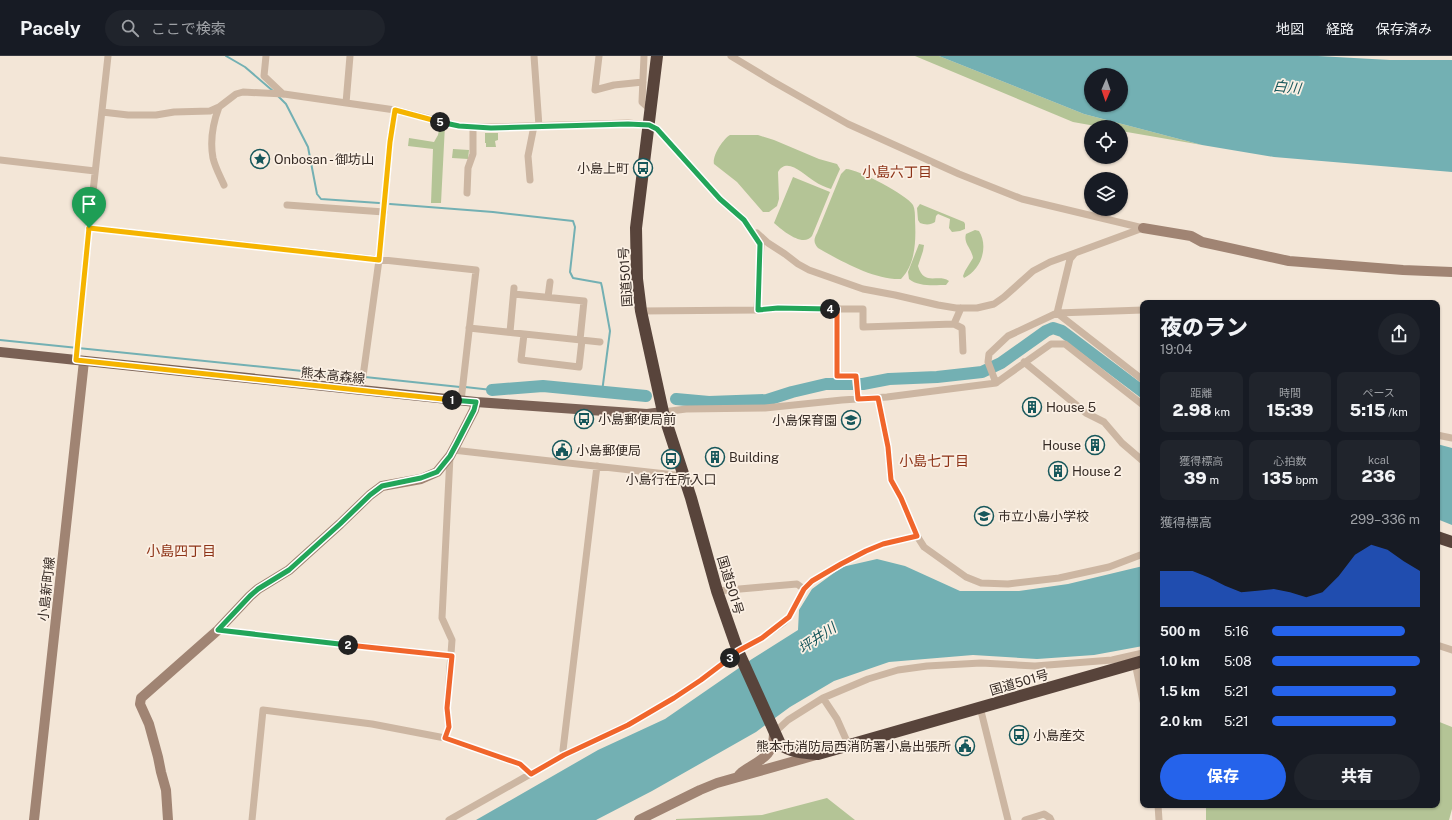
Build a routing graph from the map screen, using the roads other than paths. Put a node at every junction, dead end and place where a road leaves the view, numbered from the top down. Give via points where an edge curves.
1 (108, 56) edge
2 (266, 56) edge
3 (350, 56) edge
4 (534, 56) edge
5 (599, 56) edge
6 (644, 56) edge
7 (657, 56) edge
8 (731, 56) edge
9 (644, 82) junction
10 (284, 94) junction
11 (346, 103) junction
12 (219, 108) junction
13 (650, 109) junction
14 (395, 110) junction
15 (102, 112) junction
16 (649, 125) junction
17 (536, 126) junction
18 (473, 127) junction
19 (0, 160) edge
20 (95, 171) junction
21 (530, 180) dead end
22 (224, 185) dead end
23 (467, 193) dead end
24 (286, 205) dead end
25 (384, 212) junction
26 (747, 225) junction
27 (89, 228) junction
28 (1143, 228) junction
29 (1075, 253) junction
30 (379, 260) junction
31 (1452, 272) edge
32 (550, 282) dead end
33 (548, 297) junction
34 (961, 308) junction
35 (837, 309) junction
36 (758, 310) junction
37 (1140, 310) edge
38 (641, 311) junction
39 (1057, 313) junction
40 (954, 324) junction
41 (469, 328) junction
42 (510, 332) junction
43 (524, 334) junction
44 (581, 340) junction
45 (600, 342) dead end
46 (963, 351) dead end
47 (0, 352) edge
48 (80, 361) junction
49 (1024, 362) junction
50 (1140, 378) edge
51 (996, 383) junction
52 (361, 391) junction
53 (878, 398) junction
54 (858, 399) junction
55 (461, 401) junction
56 (476, 402) junction
57 (1140, 403) edge
58 (664, 412) junction
59 (1440, 436) edge
60 (1452, 438) edge
61 (451, 453) junction
62 (1140, 458) edge
63 (597, 466) junction
64 (684, 476) junction
65 (917, 536) junction
66 (1440, 538) edge
67 (1452, 542) edge
68 (1140, 555) edge
69 (804, 589) junction
70 (717, 591) junction
71 (218, 630) junction
72 (1440, 646) edge
73 (1452, 649) edge
74 (739, 653) junction
75 (1140, 654) edge
76 (452, 656) junction
77 (1139, 662) edge
78 (823, 698) junction
79 (980, 708) junction
80 (773, 732) junction
81 (445, 738) junction
82 (849, 746) junction
83 (564, 750) dead end
84 (818, 754) junction
85 (531, 774) junction
86 (738, 777) junction
87 (1158, 808) edge
88 (34, 820) edge
89 (168, 820) edge
90 (252, 820) edge
91 (449, 820) edge
92 (639, 820) edge
93 (1008, 820) edge
94 (1025, 820) edge
95 (1051, 820) edge
96 (1159, 820) edge

1 - 15 street
2 - 10 street via 264,76
3 - 11 street
4 - 17 street
5 - 9 street via 595,90
6 - 9 street
7 - 13 highway, 国道501号
8 - 28 street via 848,124 959,174 1022,199
9 - 13 street via 642,102
10 - 11 street
10 - 12 street via 243,92 236,94
11 - 14 street
12 - 15 street via 210,111 128,115
12 - 22 street via 215,117 212,147 213,158
13 - 16 highway, 国道501号
14 - 18 street via 459,126
14 - 25 street
15 - 20 street
16 - 17 street
16 - 26 street via 657,129
16 - 38 highway, 国道501号 via 636,228 637,279
17 - 18 street
17 - 21 street via 528,156
18 - 23 street
19 - 20 street
20 - 27 street
24 - 25 street
25 - 30 street
26 - 34 street via 768,243 809,270 863,289 938,306
26 - 36 street via 760,244
27 - 30 street
27 - 48 street
28 - 29 street
28 - 31 street via 1191,236 1202,242 1289,261
29 - 34 street via 1033,271 994,304
29 - 39 street via 1070,259
30 - 41 street via 476,270
30 - 52 street
32 - 33 street
33 - 42 street via 514,291
33 - 44 street via 584,301
34 - 40 street
35 - 36 street
35 - 40 street via 863,309 863,327
35 - 54 street via 837,376 856,376
36 - 38 street
37 - 39 street
38 - 58 highway, 国道501号
39 - 50 street
39 - 51 street via 1008,336 989,354 988,362
40 - 46 street via 962,328
41 - 42 street
41 - 55 street
42 - 43 street
43 - 44 street
43 - 44 street via 521,360 579,366
44 - 45 street
47 - 48 main road, 熊本高森線
48 - 52 main road, 熊本高森線
48 - 88 street, 小島新町線 via 73,469
49 - 51 street
49 - 57 street via 1051,344 1065,344
49 - 62 street via 1086,413 1104,422
51 - 53 street
52 - 55 main road, 熊本高森線
53 - 54 street
53 - 65 street via 888,447 891,480
54 - 58 street via 765,408 686,409
55 - 56 main road, 熊本高森線
56 - 58 main road, 熊本高森線 via 647,414
56 - 61 street
58 - 64 highway, 国道501号
59 - 60 street
61 - 63 street
61 - 71 street via 437,472 382,486 376,490 289,570 250,596
61 - 76 street via 442,618 452,640
63 - 64 street
63 - 83 street
64 - 70 highway, 国道501号
65 - 68 street via 924,548 981,583 1008,584 1059,578 1109,567
65 - 69 street via 866,551 812,581
66 - 67 highway
69 - 70 street via 797,584
69 - 74 street via 789,617
70 - 74 highway, 国道501号
71 - 76 street
71 - 89 street via 141,698 140,704 149,724 166,790
72 - 73 street
74 - 80 highway, 国道501号
74 - 85 street via 674,698 635,721
75 - 78 street via 1112,660 1034,666 981,663 905,669 868,679
76 - 81 street via 447,708 449,727
77 - 79 highway, 国道501号
78 - 80 street
78 - 82 street via 837,719
79 - 82 highway, 国道501号
79 - 93 street
80 - 84 highway, 国道501号 via 783,747
80 - 86 street via 774,743 765,758
81 - 85 street via 520,764
81 - 90 street via 372,724 263,710
82 - 84 highway, 国道501号
84 - 86 street
85 - 91 street
86 - 92 street via 700,790
87 - 96 street
94 - 95 street via 1044,814

